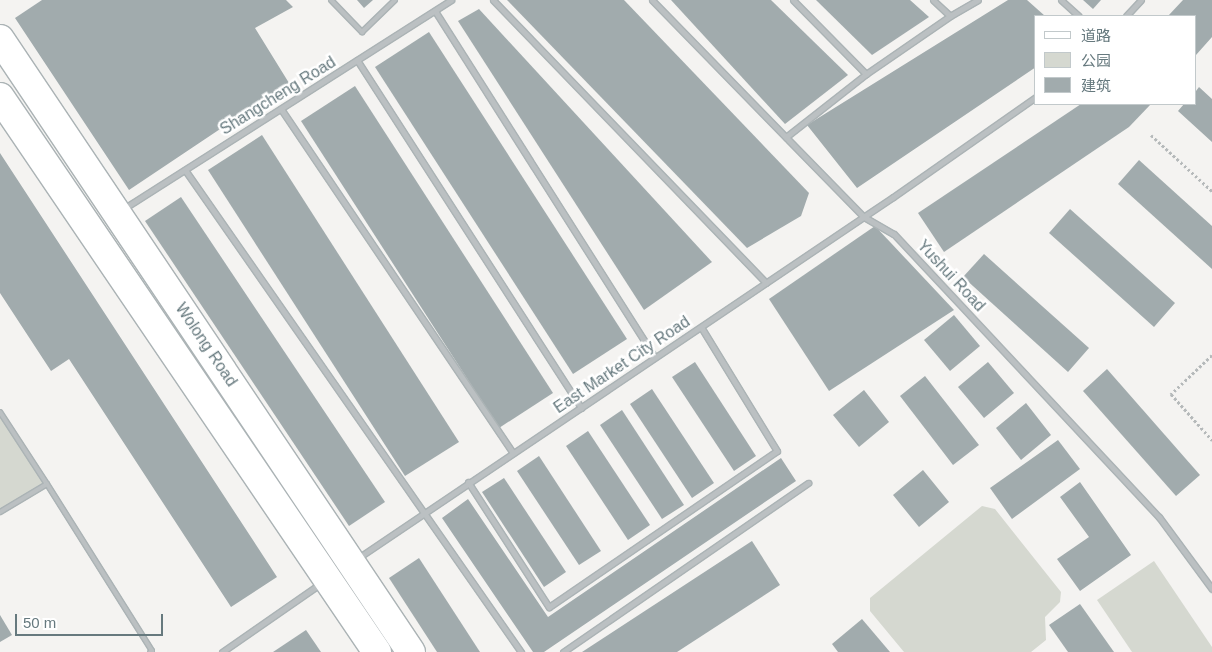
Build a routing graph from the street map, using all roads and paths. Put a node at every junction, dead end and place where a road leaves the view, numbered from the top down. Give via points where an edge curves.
1 (331, 0) edge
2 (395, 0) edge
3 (451, 0) edge
4 (493, 0) edge
5 (652, 0) edge
6 (793, 0) edge
7 (933, 0) edge
8 (978, 0) edge
9 (1061, 0) edge
10 (1141, 0) edge
11 (435, 10) junction
12 (1078, 15) edge
13 (1127, 15) edge
14 (950, 16) junction
15 (0, 39) edge
16 (357, 60) junction
17 (866, 74) junction
18 (0, 97) edge
19 (1034, 98) edge
20 (280, 109) junction
21 (1151, 135) dead end
22 (786, 137) junction
23 (185, 170) junction
24 (1212, 191) edge
25 (118, 212) junction
26 (864, 217) junction
27 (766, 283) junction
28 (701, 327) junction
29 (1212, 355) edge
30 (655, 357) junction
31 (580, 408) junction
32 (0, 412) edge
33 (1212, 440) edge
34 (513, 454) junction
35 (468, 482) junction
36 (808, 483) dead end
37 (47, 484) junction
38 (0, 512) edge
39 (425, 513) junction
40 (339, 571) junction
41 (1212, 589) edge
42 (150, 652) edge
43 (222, 652) edge
44 (376, 652) edge
45 (411, 652) edge
46 (522, 652) edge
47 (563, 652) edge

1 - 2 lane via 362,32
3 - 11 street, Shangcheng Road
4 - 27 street
5 - 22 street, Yushui Road
6 - 17 street
7 - 14 street
8 - 14 street
9 - 12 street
10 - 13 street
11 - 16 street, Shangcheng Road
11 - 30 street
14 - 17 street
15 - 25 main road, Wolong Road
16 - 20 street, Shangcheng Road
16 - 31 street
17 - 22 street
18 - 40 main road, Wolong Road
19 - 26 street, East Market City Road
20 - 23 street, Shangcheng Road
20 - 34 street
21 - 24 path
22 - 26 street, Yushui Road
23 - 25 street, Shangcheng Road
23 - 39 street
25 - 40 main road, Wolong Road
26 - 27 street, East Market City Road
26 - 41 street, Yushui Road via 894,234 1146,502
27 - 28 street, East Market City Road
28 - 30 street, East Market City Road
28 - 35 street via 778,451 549,607
29 - 33 path via 1171,394
30 - 31 street, East Market City Road
31 - 34 street, East Market City Road
32 - 37 lane
34 - 35 street, East Market City Road
35 - 39 street, East Market City Road
36 - 47 street
37 - 38 lane
37 - 42 lane
39 - 40 street, East Market City Road
39 - 46 street
40 - 43 street, East Market City Road
40 - 44 main road, Wolong Road
40 - 45 main road, Wolong Road

